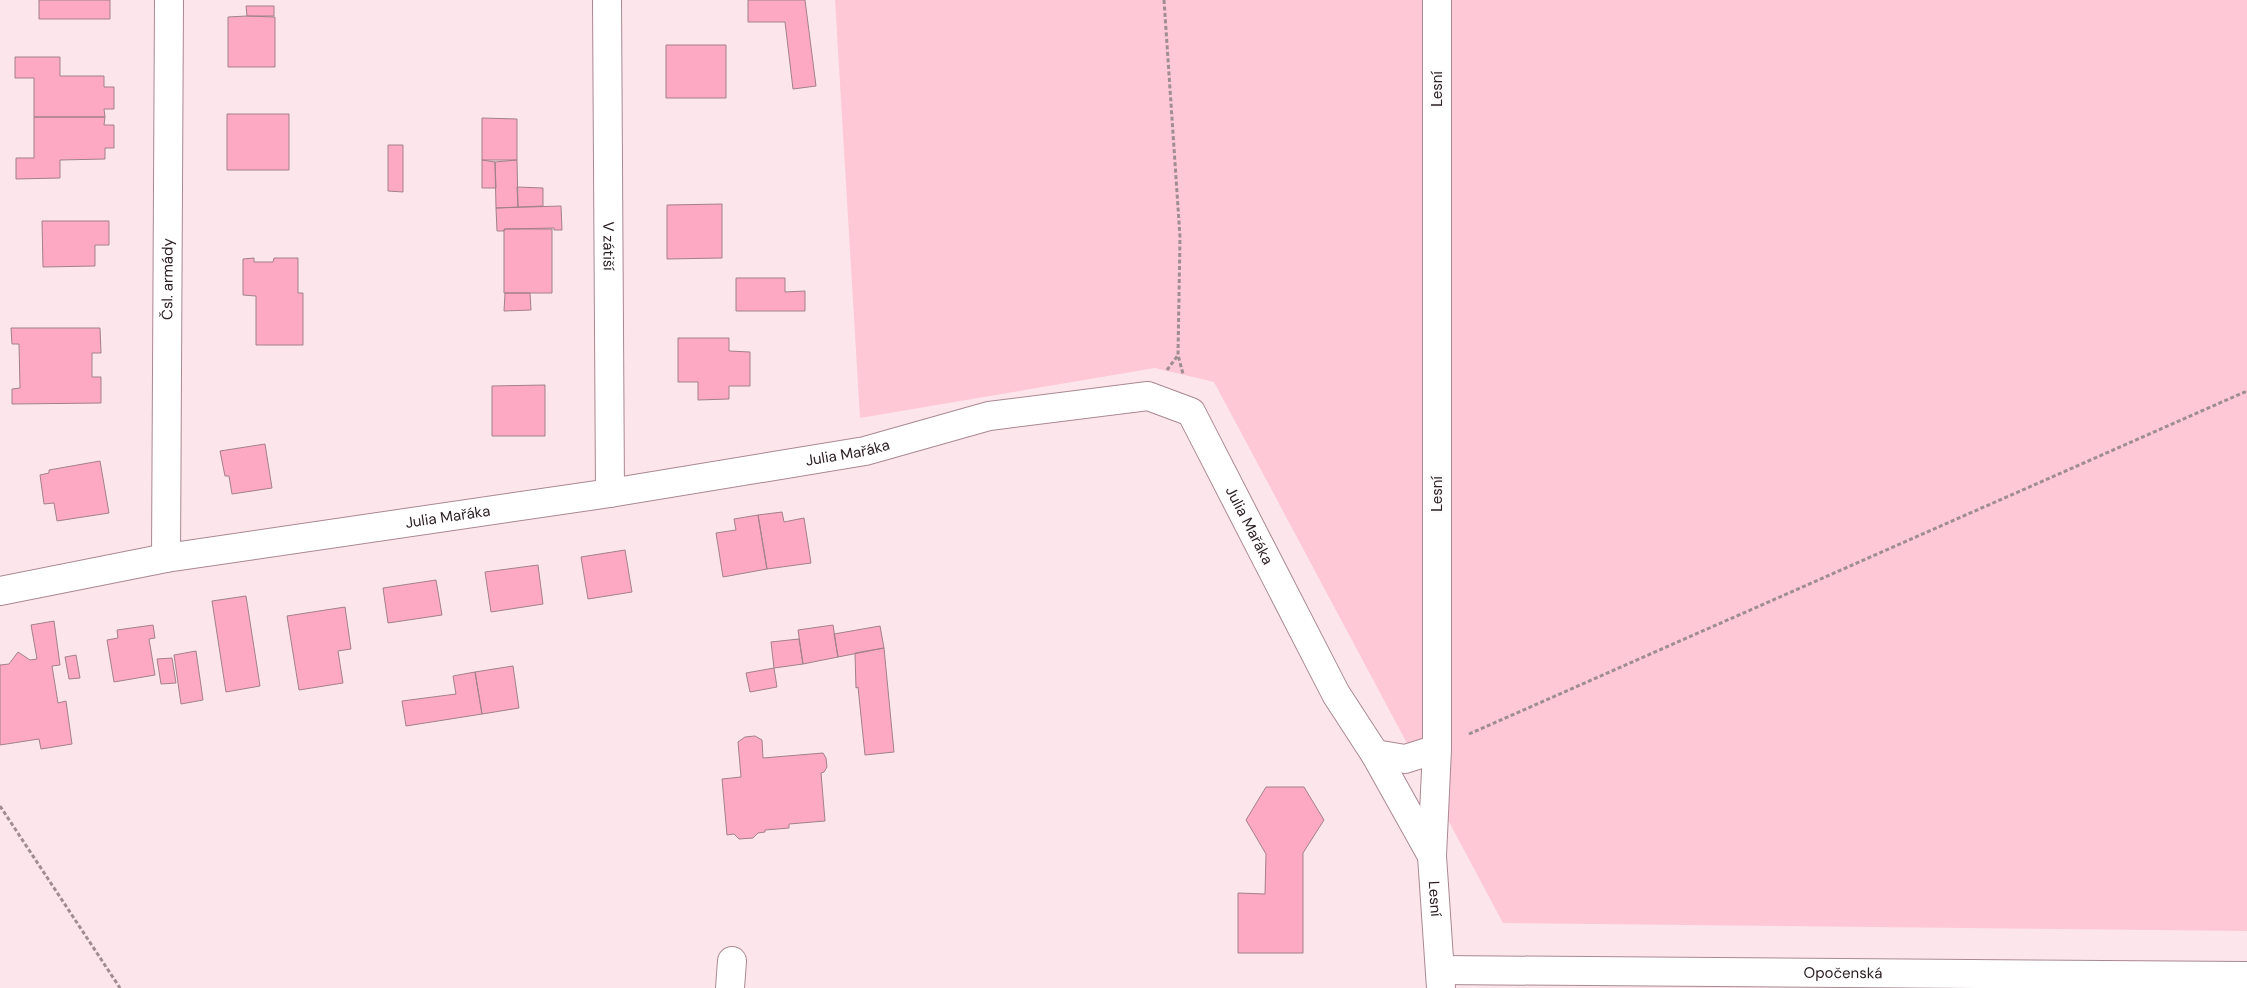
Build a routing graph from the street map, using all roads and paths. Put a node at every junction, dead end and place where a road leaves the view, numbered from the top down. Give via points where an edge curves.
1 (169, 0) edge
2 (607, 0) edge
3 (1164, 0) edge
4 (1437, 0) edge
5 (2247, 391) edge
6 (1191, 412) junction
7 (610, 493) junction
8 (166, 558) junction
9 (0, 591) edge
10 (1437, 749) junction
11 (1375, 754) junction
12 (0, 806) edge
13 (1432, 856) junction
14 (732, 961) dead end
15 (2247, 976) edge
16 (1441, 979) edge
17 (2198, 982) edge
18 (120, 988) edge
19 (730, 988) edge

1 - 8 street, Čsl. armády
2 - 7 street, V zátiší
3 - 6 path via 1180,237 1178,355
4 - 10 street, Lesní
5 - 10 path
6 - 7 street, Julia Mařáka via 1148,396 989,416 865,451
6 - 11 street, Julia Mařáka via 1336,694
7 - 8 street, Julia Mařáka
8 - 9 street, Julia Mařáka
10 - 11 street via 1405,758
10 - 13 street, Lesní
11 - 13 street, Julia Mařáka
12 - 18 path
13 - 16 street, Lesní
14 - 19 street
15 - 17 street, Opočenská
16 - 17 street, Opočenská

